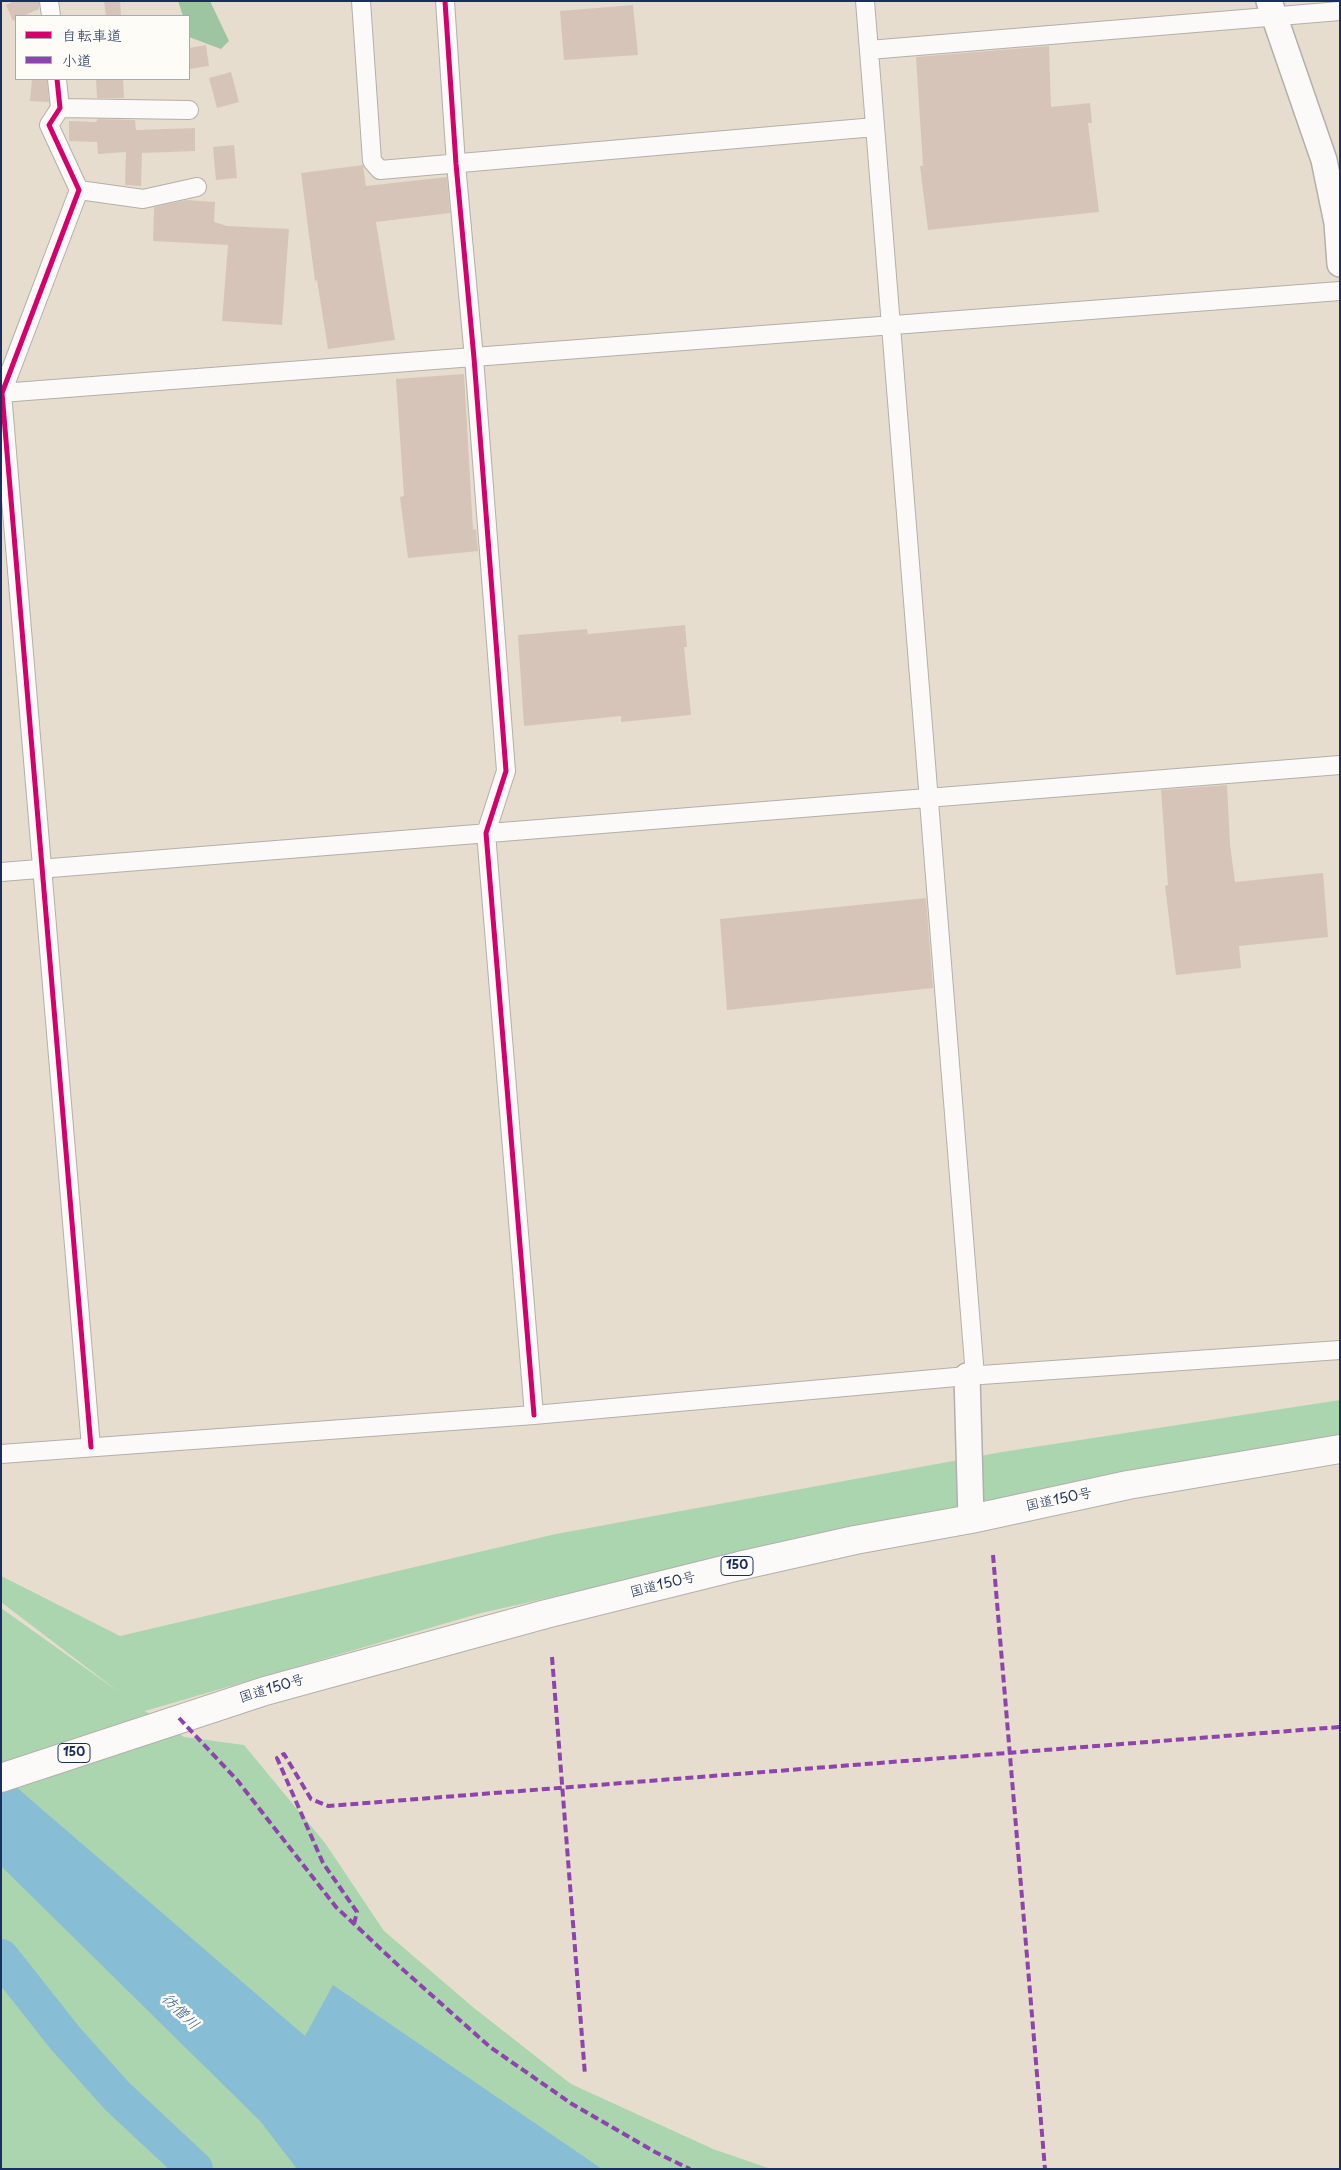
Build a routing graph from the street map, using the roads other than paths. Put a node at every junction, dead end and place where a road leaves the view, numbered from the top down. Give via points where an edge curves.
1 (49, 1) edge
2 (361, 1) edge
3 (445, 1) edge
4 (865, 1) edge
5 (1272, 9) edge
6 (1340, 11) edge
7 (51, 15) edge
8 (868, 50) junction
9 (57, 80) edge
10 (60, 108) junction
11 (189, 110) dead end
12 (875, 127) junction
13 (456, 164) junction
14 (197, 187) dead end
15 (79, 190) junction
16 (1340, 264) edge
17 (1340, 291) edge
18 (891, 326) junction
19 (474, 358) junction
20 (2, 393) edge
21 (1340, 765) edge
22 (928, 798) junction
23 (486, 833) junction
24 (42, 869) junction
25 (1, 872) edge
26 (1340, 1350) edge
27 (971, 1376) junction
28 (534, 1415) junction
29 (91, 1447) junction
30 (1340, 1449) edge
31 (1, 1454) edge
32 (971, 1519) junction
33 (1, 1778) edge

1 - 7 street
2 - 13 street via 372,161 380,170
3 - 13 street
4 - 8 street
5 - 6 street
5 - 8 street
5 - 16 street via 1324,160
8 - 12 street
9 - 10 street
10 - 11 street
10 - 15 street via 49,125
12 - 13 street
12 - 18 street
13 - 19 street
14 - 15 street via 143,199
15 - 20 street
17 - 18 street
18 - 19 street
18 - 22 street
19 - 20 street
19 - 23 street via 506,771
20 - 24 street
21 - 22 street
22 - 23 street
22 - 27 street
23 - 24 street
23 - 28 street
24 - 25 street
24 - 29 street
26 - 27 street
27 - 28 street
27 - 32 street
28 - 29 street
29 - 31 street
30 - 32 highway, 国道150号 / 150 via 1128,1485
32 - 33 highway, 国道150号 / 150 via 748,1563 546,1614 265,1690

